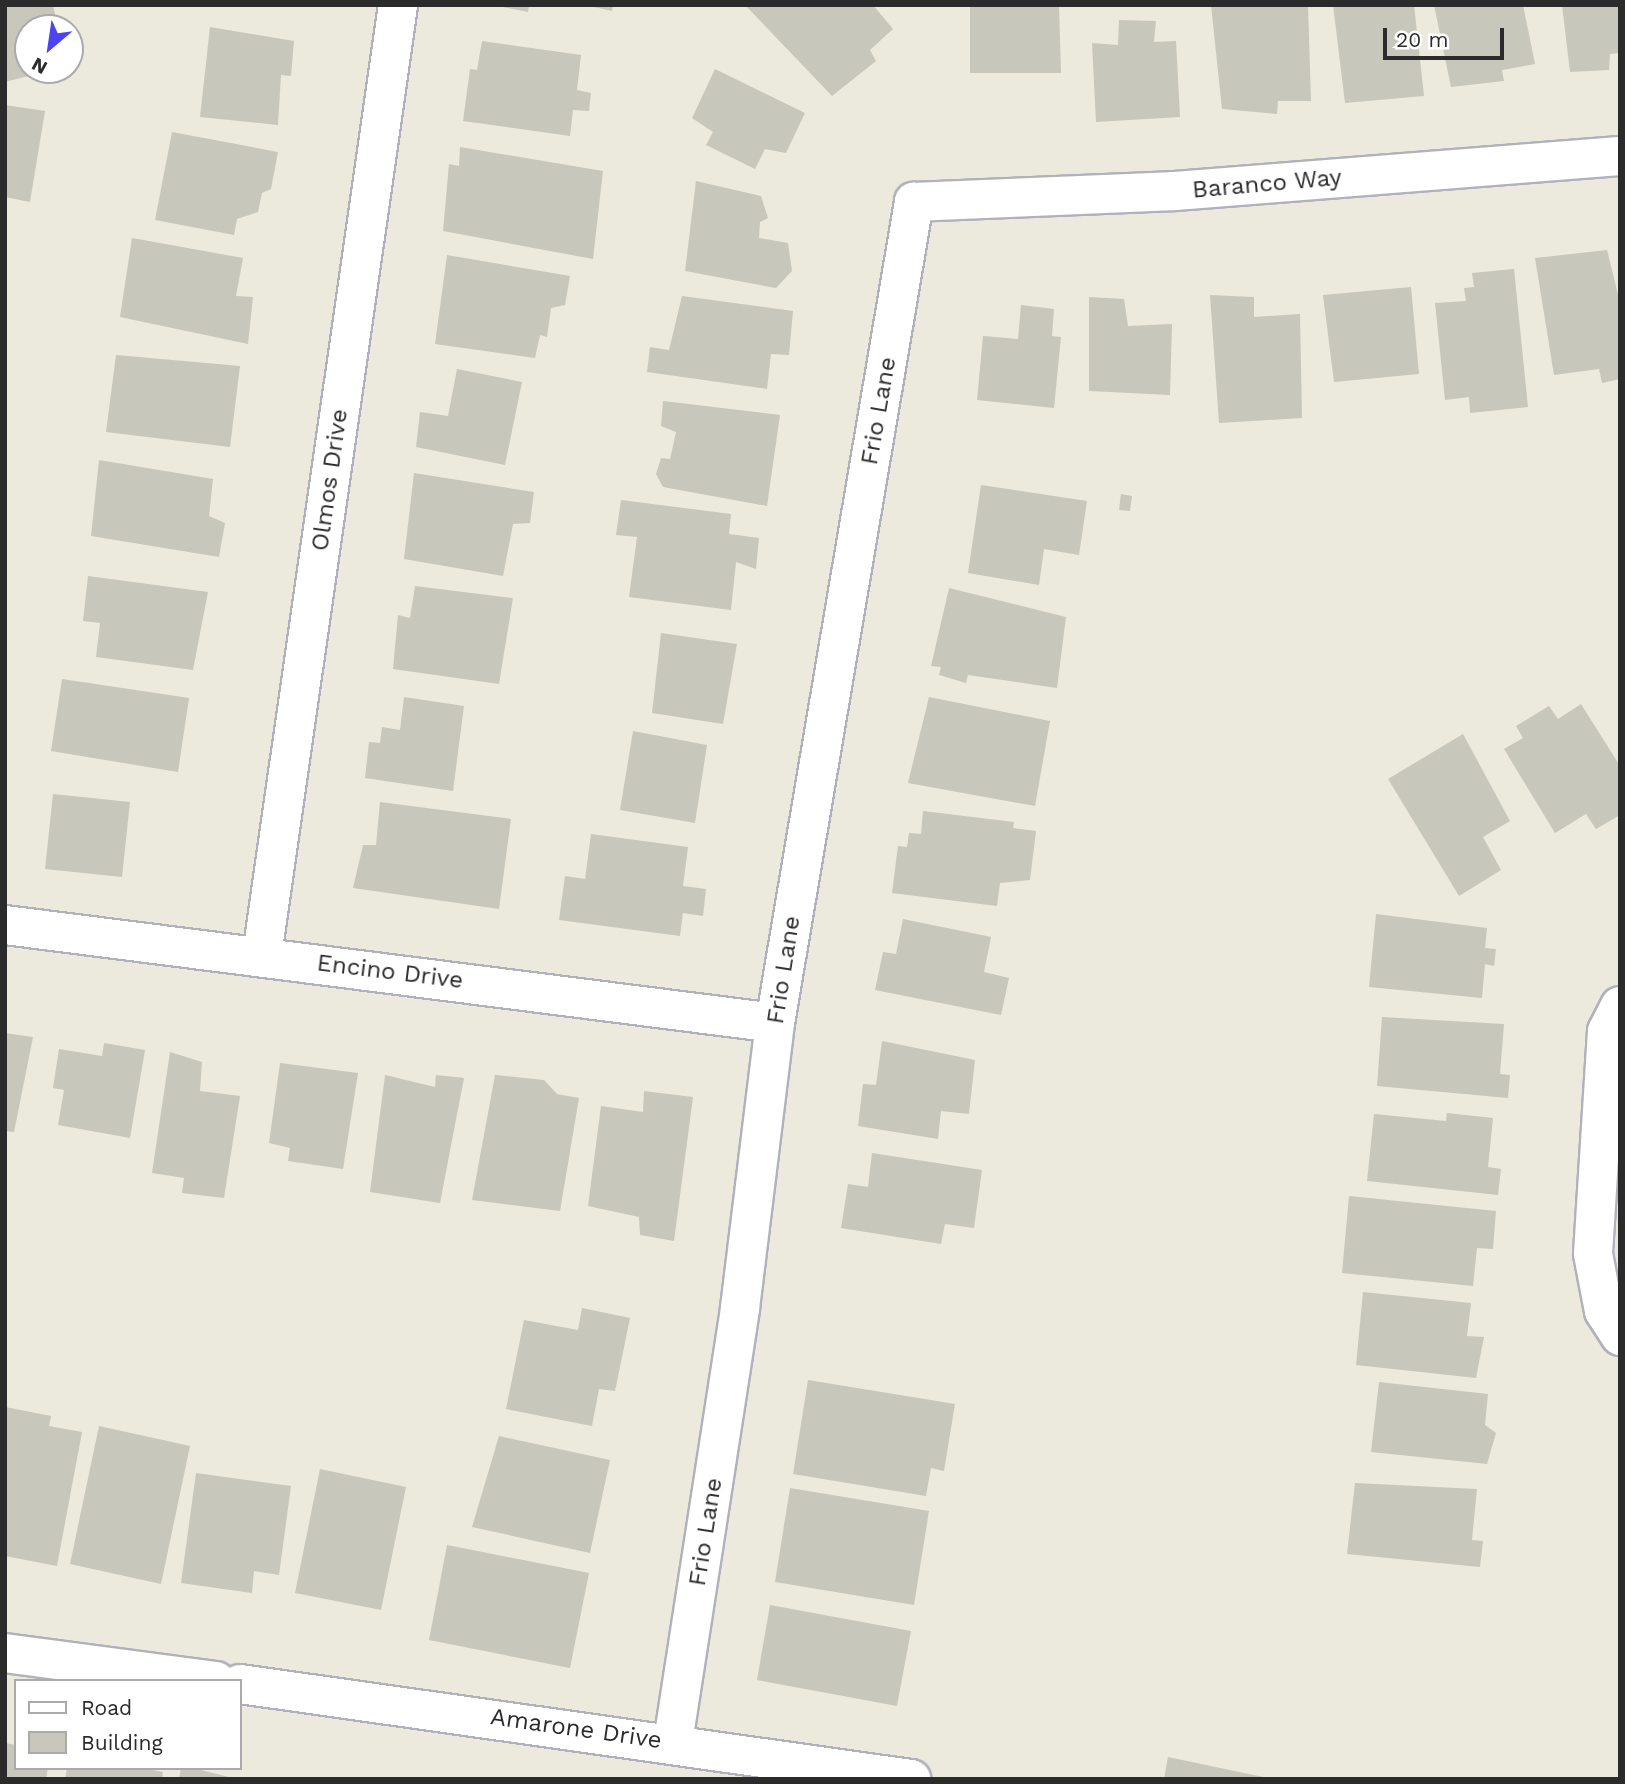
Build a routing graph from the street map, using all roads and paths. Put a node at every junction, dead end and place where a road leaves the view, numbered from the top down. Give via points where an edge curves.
1 (398, 5) edge
2 (1620, 156) edge
3 (914, 202) joint
4 (5, 925) edge
5 (262, 956) junction
6 (1620, 1006) edge
7 (775, 1023) junction
8 (1620, 1336) edge
9 (5, 1653) edge
10 (201, 1679) edge
11 (242, 1684) edge
12 (673, 1741) junction
13 (911, 1779) edge

1 - 5 street, Olmos Drive
2 - 3 street, Baranco Way via 1175,191
3 - 7 street, Frio Lane
4 - 5 street, Encino Drive
5 - 7 street, Encino Drive
6 - 8 street via 1607,1031 1593,1254 1604,1311
7 - 12 street, Frio Lane via 740,1308
9 - 10 street
11 - 12 street, Amarone Drive
12 - 13 street, Amarone Drive

